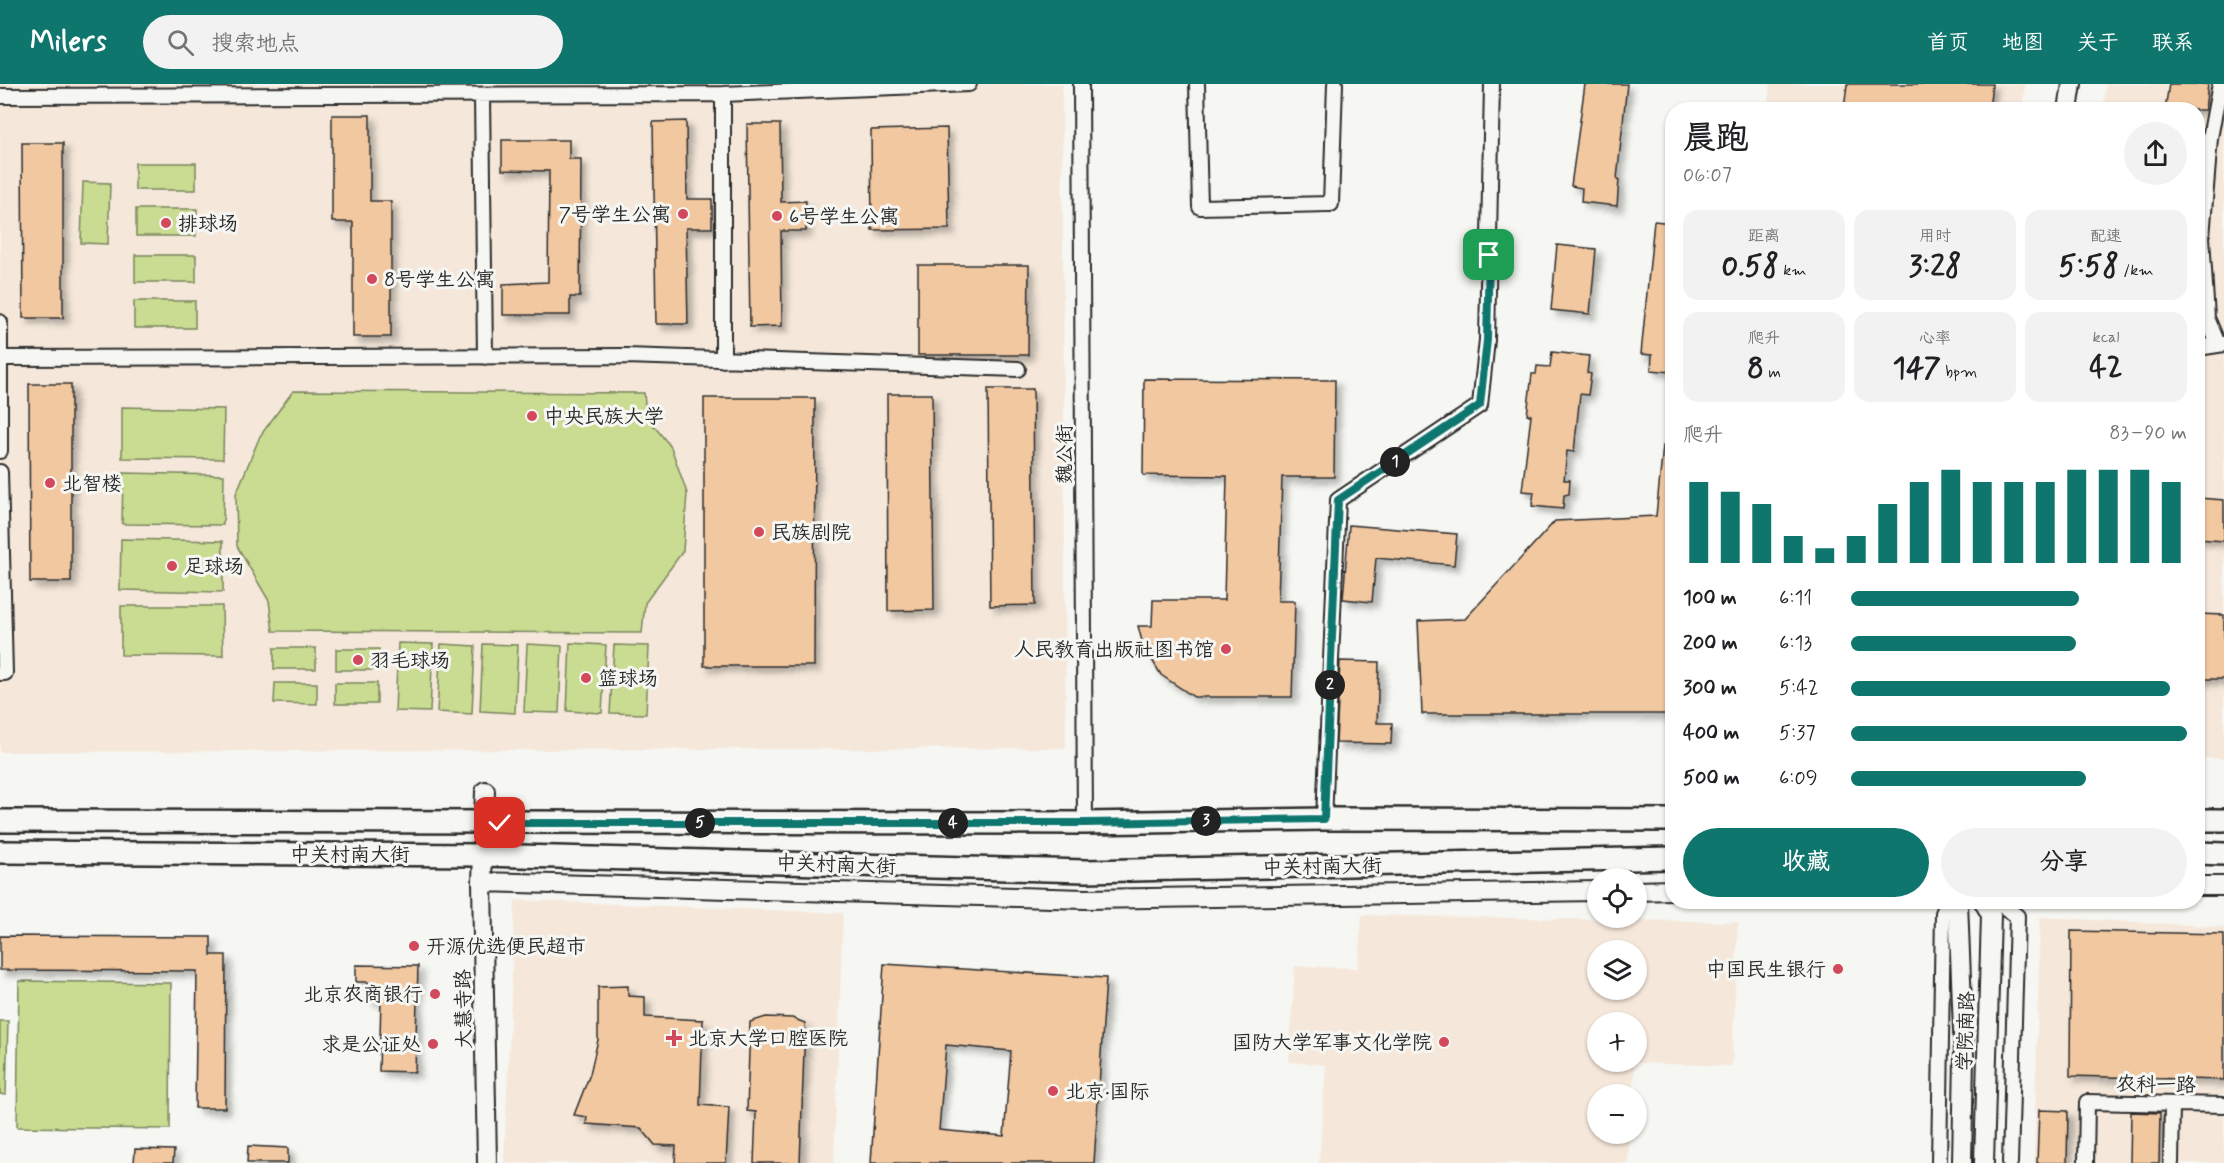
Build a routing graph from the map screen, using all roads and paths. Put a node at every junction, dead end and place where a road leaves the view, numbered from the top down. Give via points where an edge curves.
1 (969, 84) edge
2 (1081, 84) edge
3 (1197, 84) edge
4 (1335, 84) edge
5 (1492, 84) edge
6 (2072, 84) edge
7 (847, 86) edge
8 (2221, 93) edge
9 (723, 94) junction
10 (482, 95) junction
11 (0, 96) edge
12 (2069, 102) edge
13 (2205, 200) edge
14 (2205, 286) edge
15 (0, 322) edge
16 (2221, 344) edge
17 (2205, 347) edge
18 (485, 357) junction
19 (0, 358) edge
20 (723, 360) junction
21 (1018, 369) dead end
22 (0, 451) edge
23 (0, 472) edge
24 (0, 673) edge
25 (485, 791) dead end
26 (1324, 819) junction
27 (1665, 820) edge
28 (2205, 820) edge
29 (2224, 820) edge
30 (0, 821) edge
31 (484, 823) junction
32 (1085, 823) junction
33 (0, 852) edge
34 (2205, 854) edge
35 (2224, 854) edge
36 (483, 855) junction
37 (1665, 858) edge
38 (482, 882) junction
39 (2205, 886) edge
40 (2224, 886) edge
41 (1665, 890) edge
42 (1587, 891) edge
43 (1647, 891) edge
44 (1945, 909) edge
45 (1958, 909) edge
46 (1988, 909) edge
47 (2007, 909) edge
48 (2172, 1104) junction
49 (2224, 1105) edge
50 (487, 1163) edge
51 (1940, 1163) edge
52 (1962, 1163) edge
53 (1984, 1163) edge
54 (2010, 1163) edge
55 (2086, 1163) edge
56 (2170, 1163) edge

1 - 7 street
2 - 32 street, 魏公街
3 - 4 street via 1200,207 1331,204
5 - 26 street via 1487,340 1480,405 1338,500
6 - 12 street
7 - 9 street
8 - 13 street via 2210,138
9 - 10 street
9 - 20 street
10 - 11 street
10 - 18 street
14 - 16 street via 2207,318
15 - 19 street
16 - 17 street
18 - 19 street
18 - 20 street
19 - 22 street
20 - 21 street
23 - 24 street via 5,673
25 - 31 street, 大慧寺路
26 - 27 main road, 中关村南大街
26 - 32 main road, 中关村南大街
28 - 29 main road
30 - 31 main road, 中关村南大街
31 - 32 main road, 中关村南大街
31 - 36 street, 大慧寺路
33 - 36 main road, 中关村南大街
34 - 35 main road
36 - 37 main road, 中关村南大街 via 1086,870
36 - 38 street, 大慧寺路
38 - 42 street, 中关村南大街 via 1085,899
38 - 50 street, 大慧寺路
39 - 40 street
41 - 43 street
44 - 51 street
45 - 52 street, 学院南路 via 1964,1056
46 - 53 street, 学院南路 via 1991,915
47 - 54 street via 2017,916
48 - 49 street, 农科一路
48 - 55 street, 农科一路 via 2087,1102
48 - 56 street

